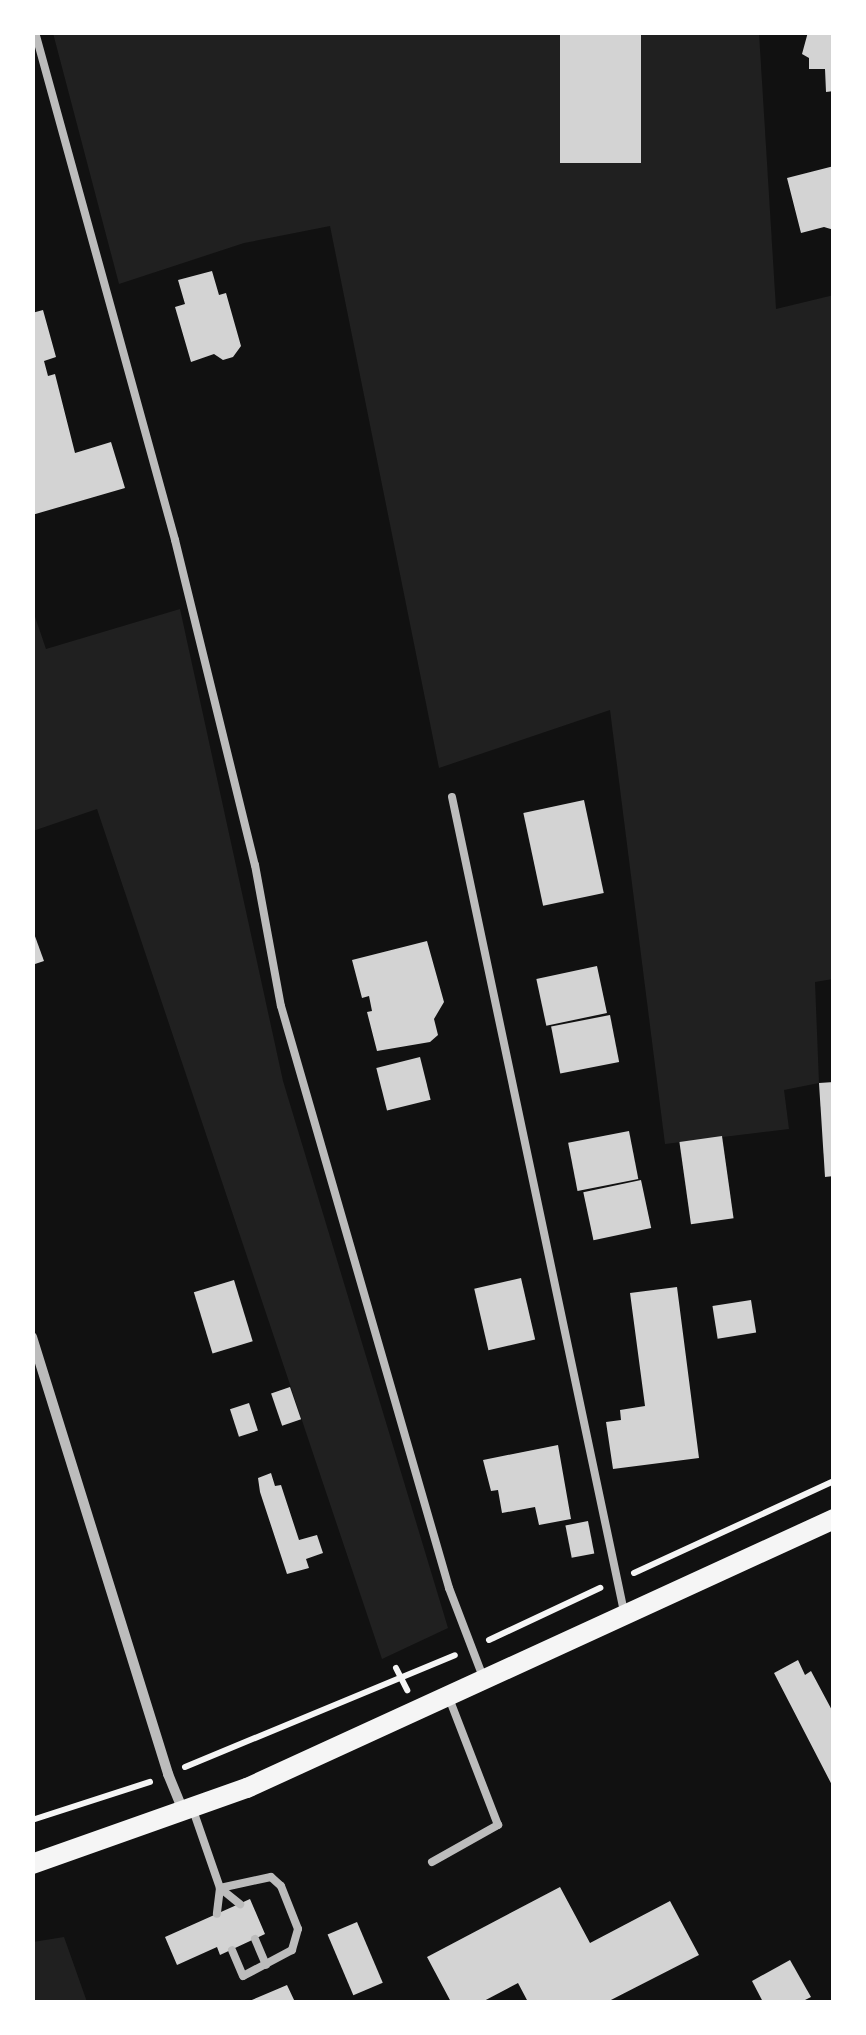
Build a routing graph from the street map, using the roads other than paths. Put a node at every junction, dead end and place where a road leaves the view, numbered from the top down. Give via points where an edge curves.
1 (35, 32) edge
2 (452, 797) dead end
3 (32, 1337) edge
4 (834, 1520) edge
5 (625, 1616) junction
6 (485, 1682) junction
7 (449, 1698) junction
8 (189, 1812) junction
9 (432, 1862) dead end
10 (32, 1864) edge
11 (220, 1888) junction
12 (240, 1904) dead end
13 (216, 1914) dead end
14 (255, 1939) dead end
15 (232, 1950) dead end
16 (266, 1964) junction

1 - 6 lane via 175,540 255,866 282,1006 449,1588
2 - 5 lane
3 - 8 street via 168,1774
4 - 5 main road
5 - 6 main road
6 - 7 main road
7 - 8 main road
7 - 9 lane via 498,1825
8 - 10 main road
8 - 11 lane
11 - 12 lane
11 - 13 lane
11 - 16 lane via 264,1877 281,1886 298,1937 292,1950
14 - 16 lane
15 - 16 lane via 243,1976

